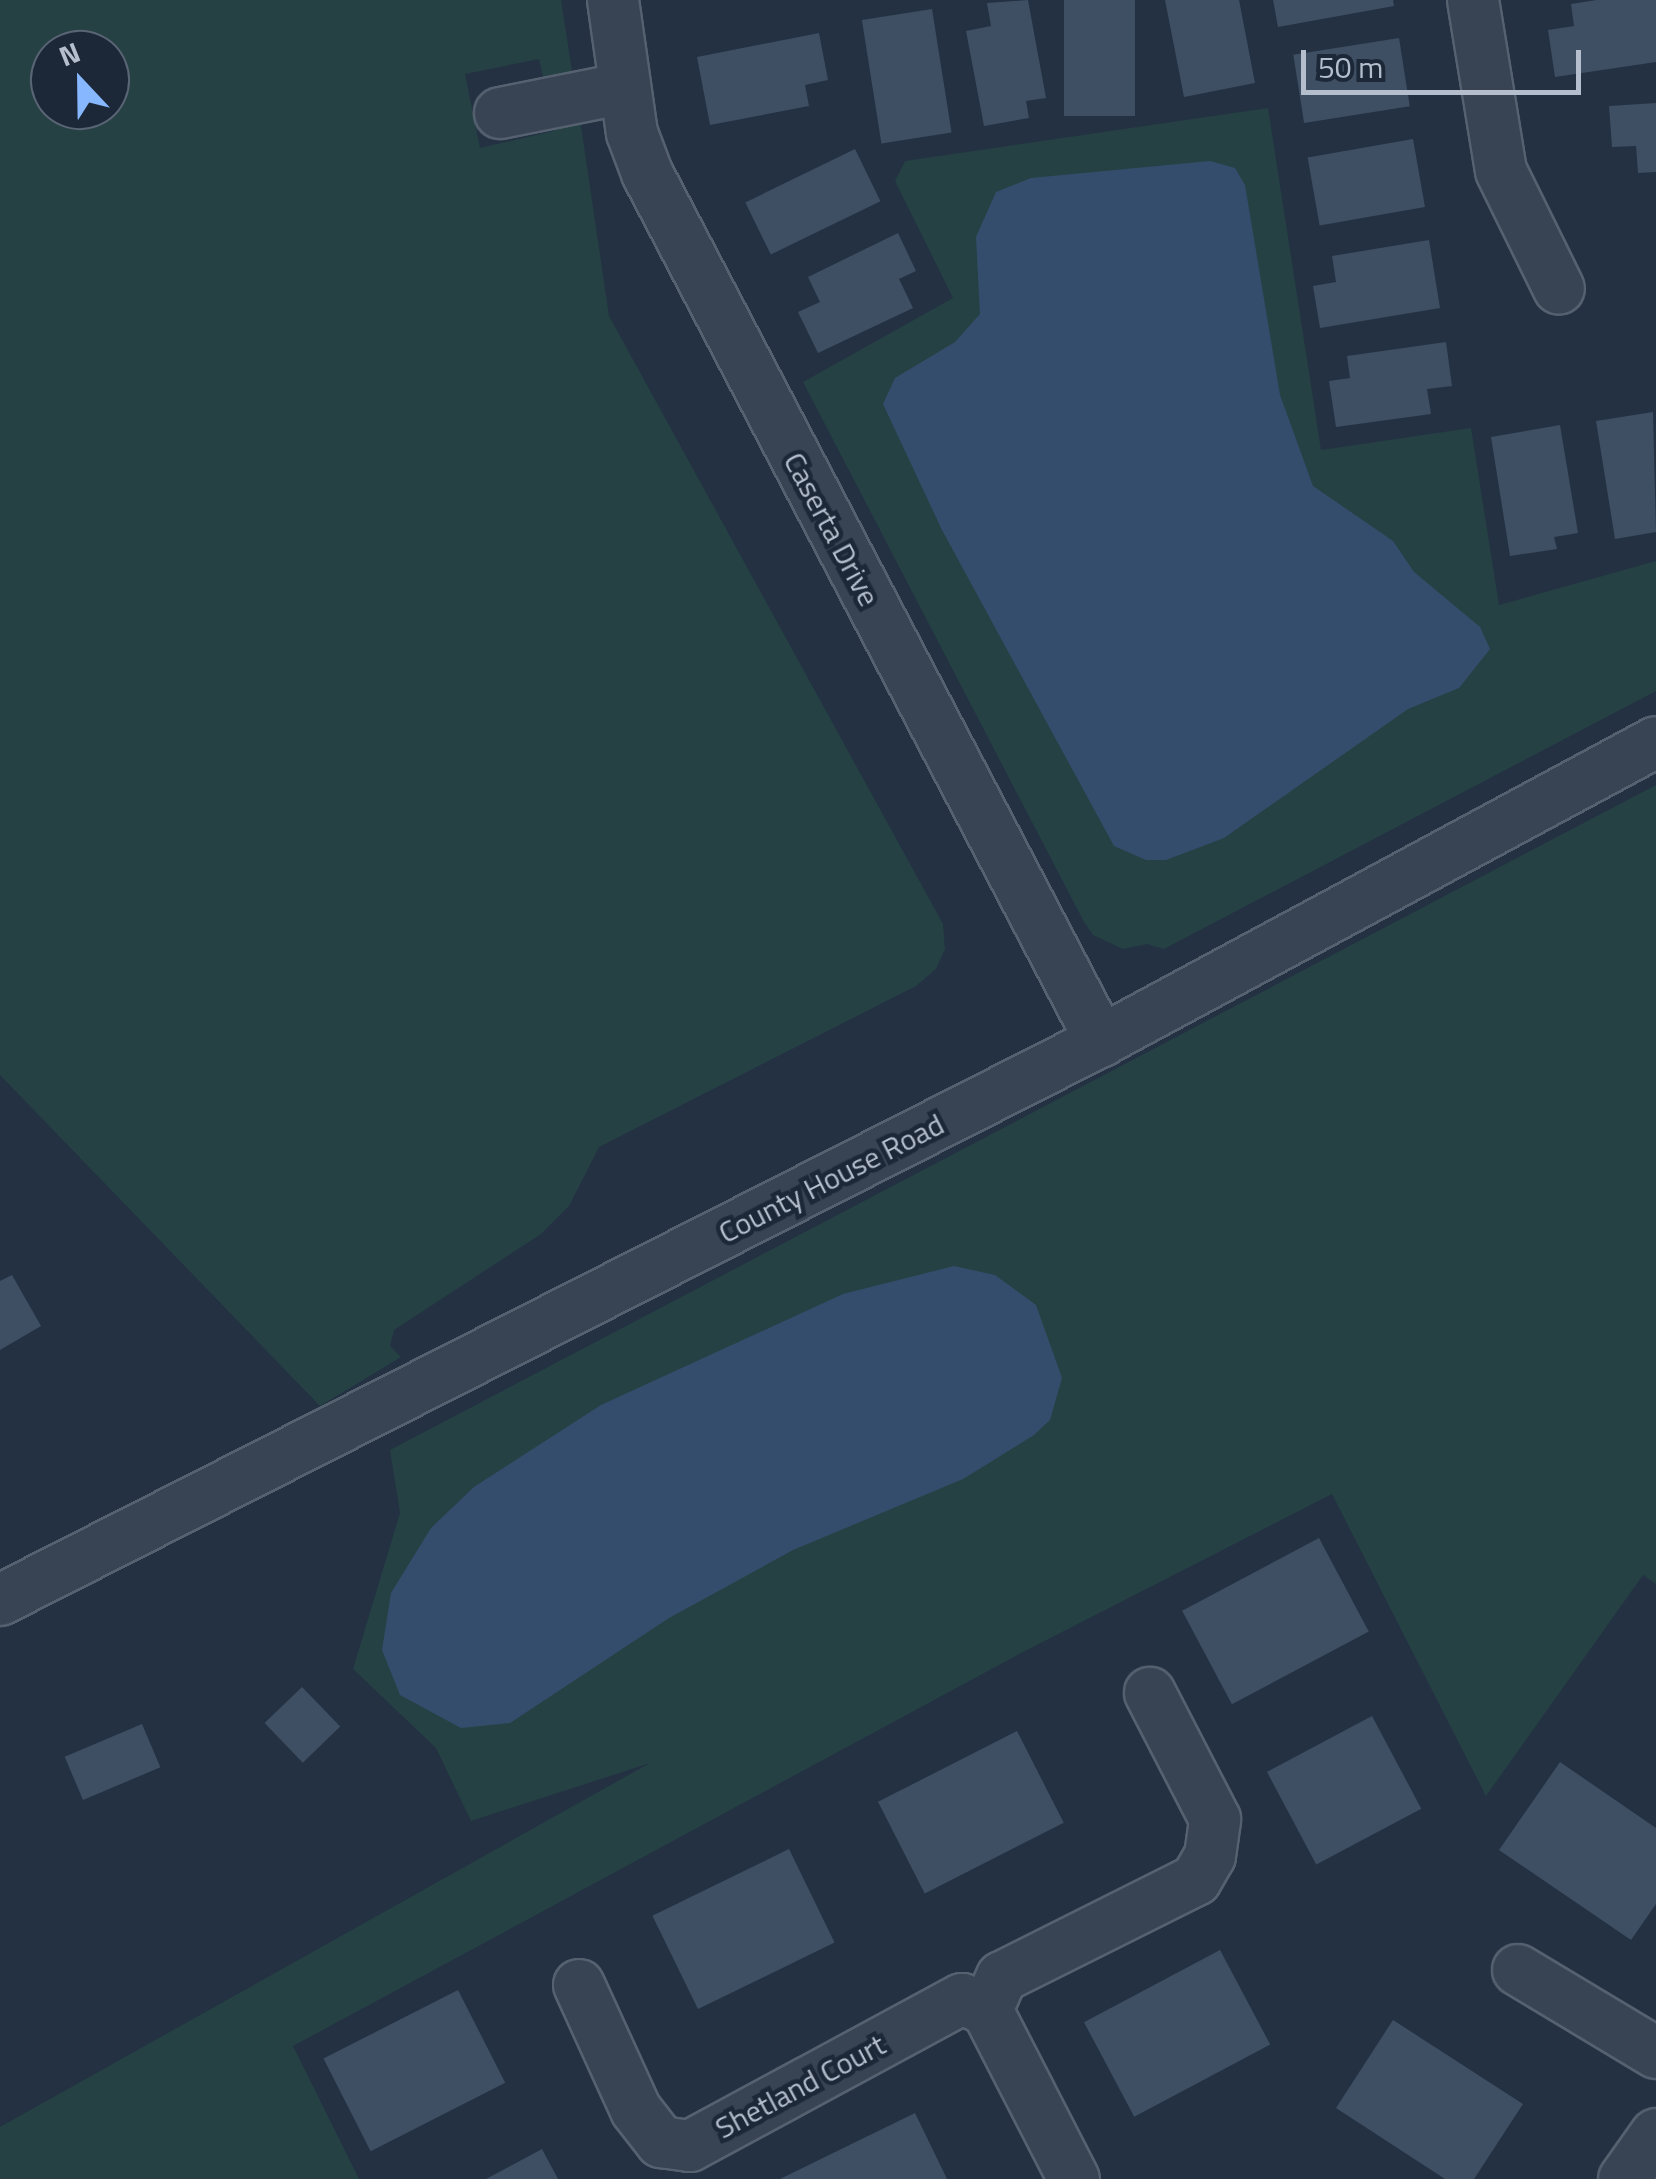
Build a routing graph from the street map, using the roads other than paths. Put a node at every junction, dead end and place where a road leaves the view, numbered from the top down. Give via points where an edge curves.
1 (613, 0) edge
2 (1474, 0) edge
3 (625, 88) junction
4 (500, 113) dead end
5 (1560, 289) dead end
6 (1656, 742) edge
7 (1101, 1041) junction
8 (0, 1600) edge
9 (1150, 1693) dead end
10 (1518, 1970) dead end
11 (579, 1985) dead end
12 (986, 2010) junction
13 (1656, 2053) edge
14 (1656, 2134) edge
15 (1074, 2179) edge
16 (1624, 2179) edge

1 - 3 street, Caserta Drive
2 - 5 street via 1501,170
3 - 4 street
3 - 7 street, Caserta Drive via 647,173
6 - 7 street, County House Road
7 - 8 street, County House Road
9 - 12 street via 1214,1819 1210,1856 1196,1880 1002,1977
10 - 13 street
11 - 12 street, Shetland Court via 636,2110 661,2142 690,2146 962,1999
12 - 15 street
14 - 16 street

